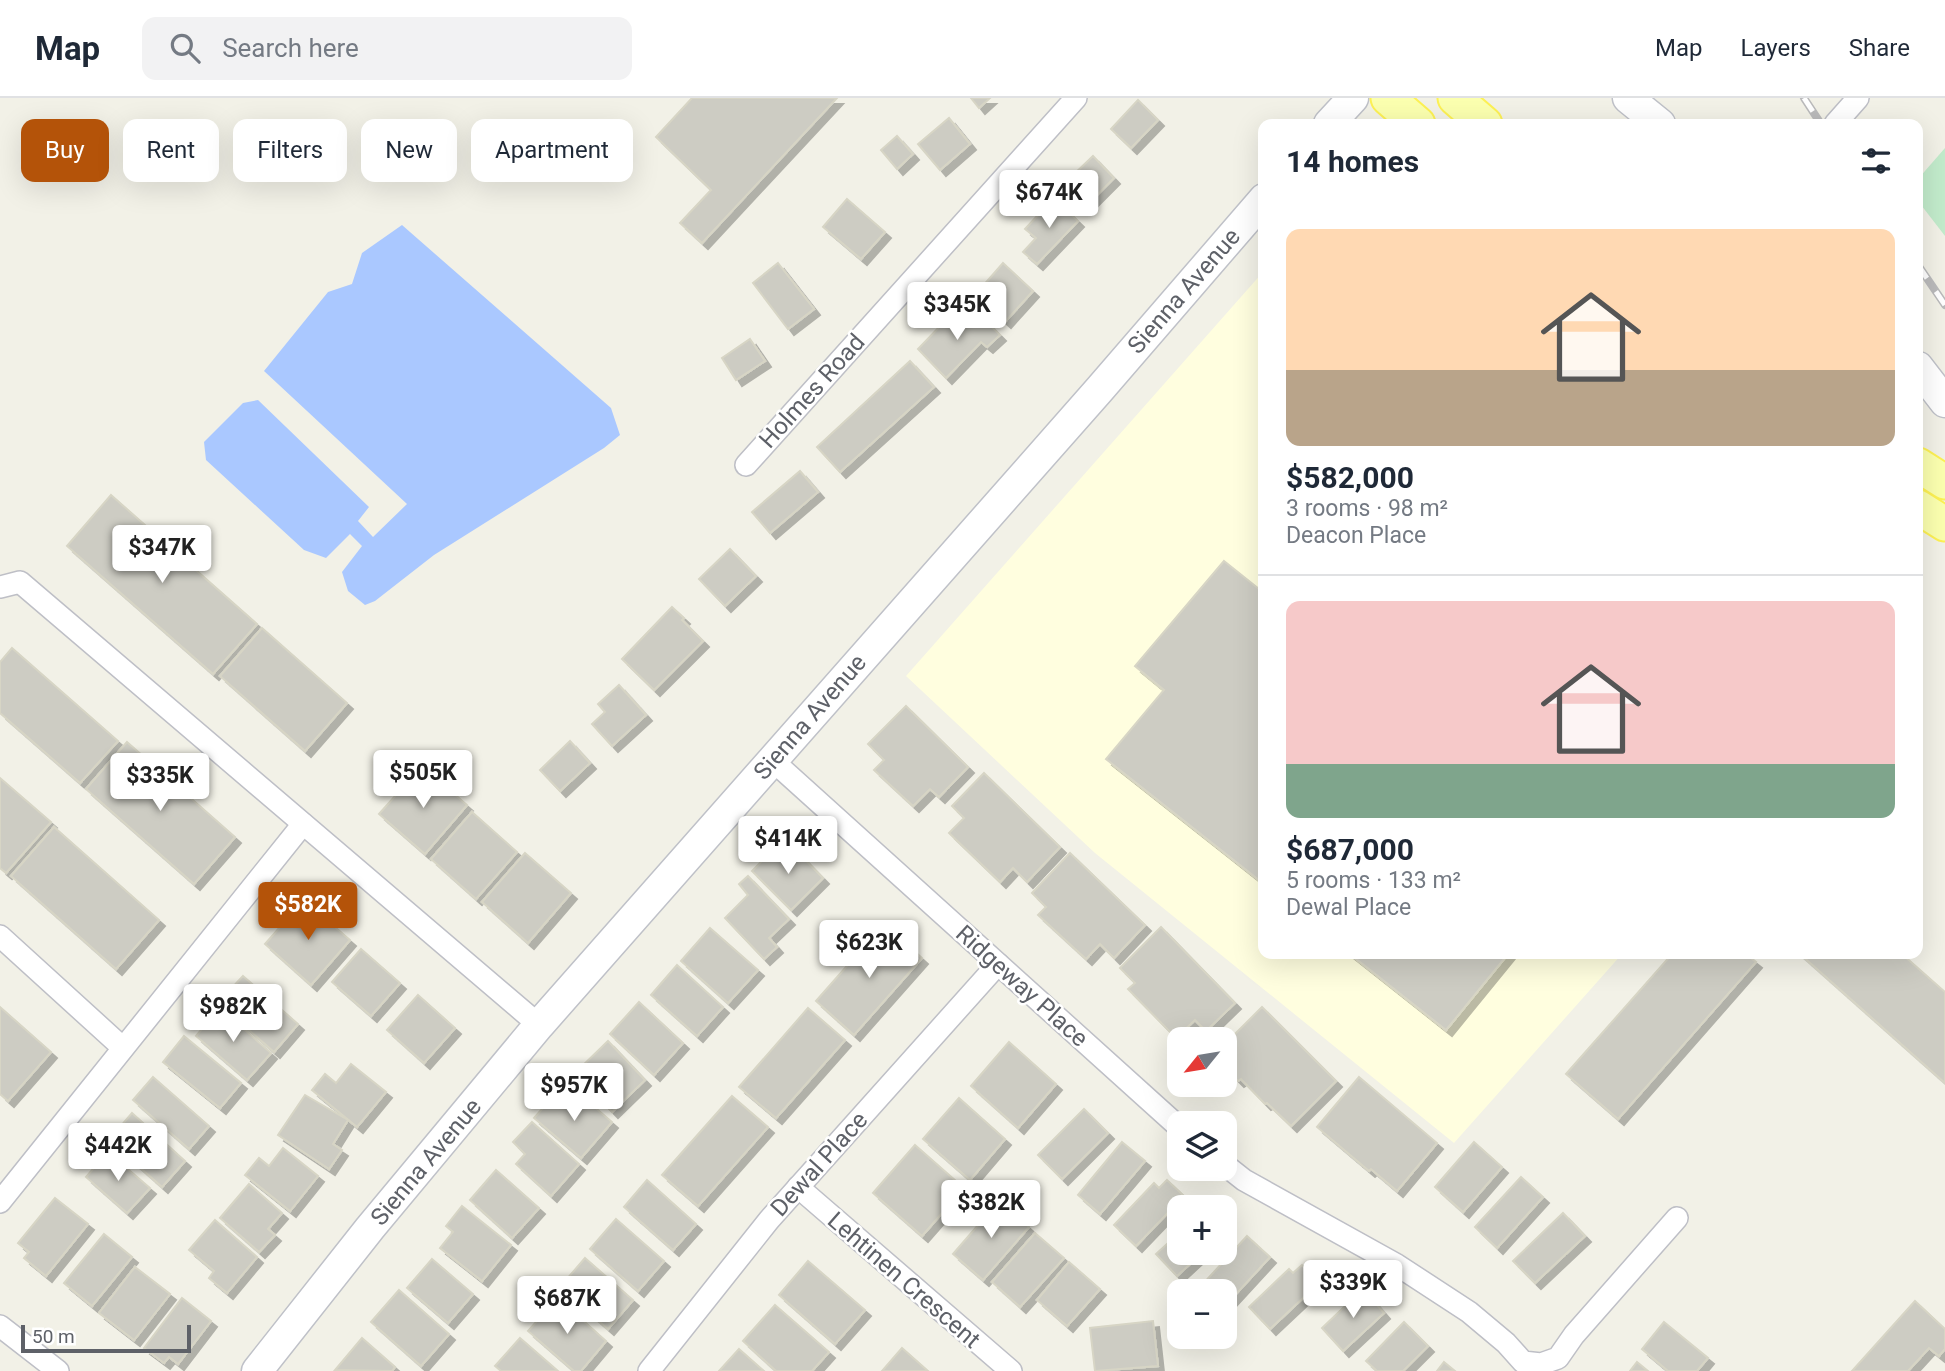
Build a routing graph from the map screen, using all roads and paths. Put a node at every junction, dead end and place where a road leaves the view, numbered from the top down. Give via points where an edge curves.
1 (1076, 98) edge
2 (1353, 98) edge
3 (1388, 98) edge
4 (1455, 98) edge
5 (1628, 98) edge
6 (1858, 98) edge
7 (1334, 119) edge
8 (1412, 119) edge
9 (1479, 119) edge
10 (1654, 119) edge
11 (1839, 119) edge
12 (1258, 206) edge
13 (1923, 373) edge
14 (1945, 402) edge
15 (746, 464) dead end
16 (1923, 468) edge
17 (1945, 482) edge
18 (1923, 510) edge
19 (1945, 524) edge
20 (10, 584) edge
21 (772, 760) junction
22 (303, 824) junction
23 (0, 936) edge
24 (998, 964) junction
25 (539, 1025) junction
26 (123, 1048) junction
27 (1167, 1116) edge
28 (1237, 1175) edge
29 (798, 1187) junction
30 (0, 1202) edge
31 (1677, 1218) dead end
32 (0, 1326) edge
33 (58, 1371) edge
34 (257, 1371) edge
35 (649, 1371) edge
36 (1011, 1371) edge

1 - 15 street, Holmes Road
2 - 7 street
3 - 8 main road
4 - 9 main road
5 - 10 street
6 - 11 street
12 - 21 street, Sienna Avenue
13 - 14 street
16 - 17 main road
18 - 19 main road
20 - 22 street
21 - 24 street, Ridgeway Place
21 - 25 street, Sienna Avenue
22 - 25 street
22 - 26 street
23 - 26 street
24 - 27 street, Ridgeway Place
24 - 29 street, Dewal Place
25 - 34 street, Sienna Avenue
26 - 30 street
28 - 31 street via 1442,1293 1497,1335 1523,1362 1541,1364 1558,1357
29 - 35 street, Dewal Place
29 - 36 street, Lehtinen Crescent
32 - 33 street

